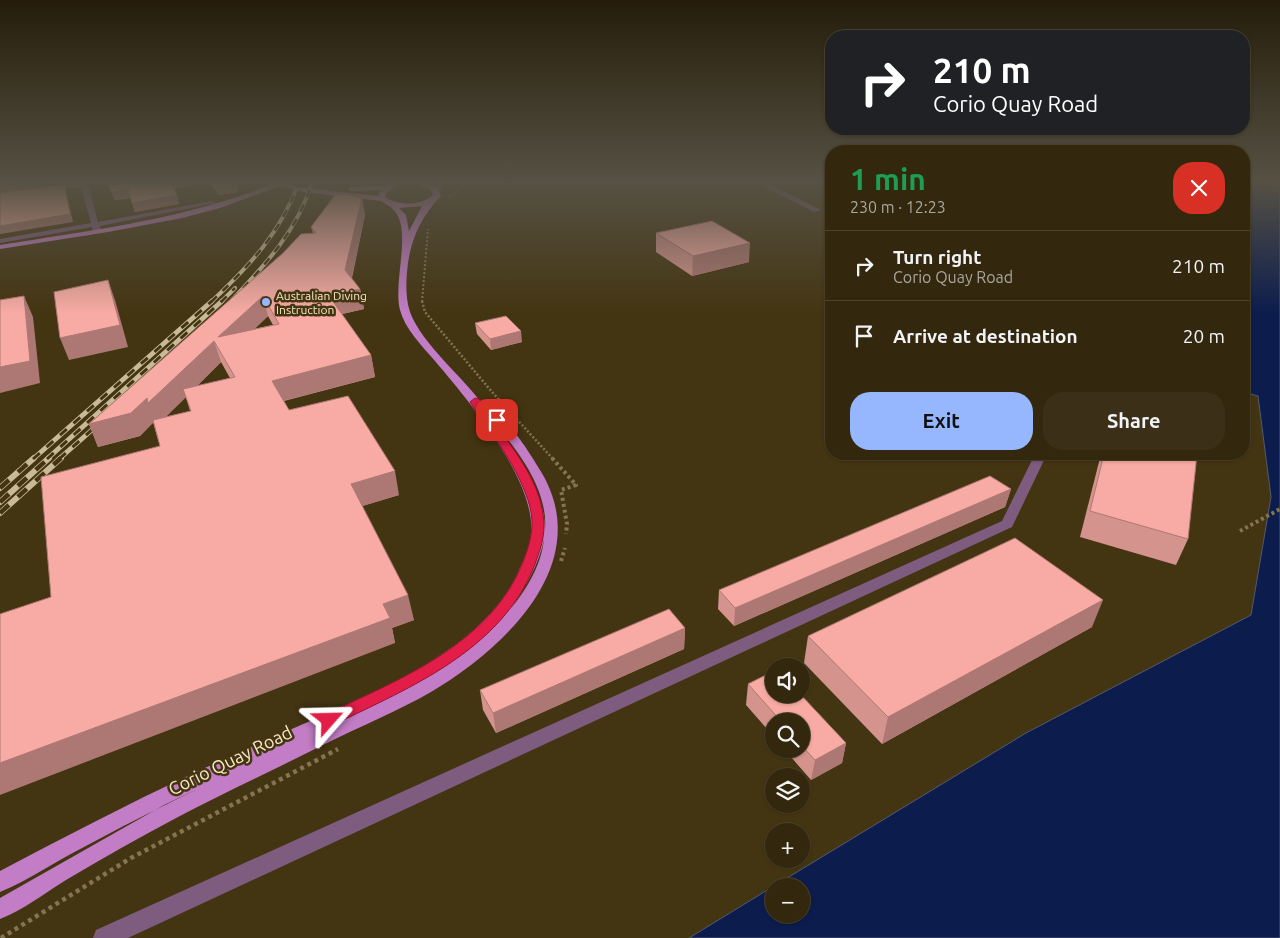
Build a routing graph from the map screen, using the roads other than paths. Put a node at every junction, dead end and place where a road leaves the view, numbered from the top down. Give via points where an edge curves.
1 (106, 226) edge
2 (116, 226) edge
3 (404, 226) edge
4 (415, 226) edge
5 (96, 228) junction
6 (0, 241) edge
7 (407, 246) junction
8 (0, 247) edge
9 (475, 402) junction
10 (1038, 460) edge
11 (0, 882) edge
12 (0, 909) edge
13 (104, 938) edge

1 - 5 street
2 - 5 main road
3 - 7 main road, Corio Quay Road
4 - 7 main road, Corio Quay Road
5 - 6 street
5 - 8 main road
7 - 9 main road, Corio Quay Road via 402,276 406,314 427,345
9 - 11 main road, Corio Quay Road via 524,477 536,508 539,530 535,550 523,577 508,601 481,630 449,657 416,678 167,794
9 - 12 main road, Corio Quay Road via 502,425 524,453 543,486 550,509 552,537 546,562 513,618 476,653 424,688 171,811
10 - 13 street via 1007,524

